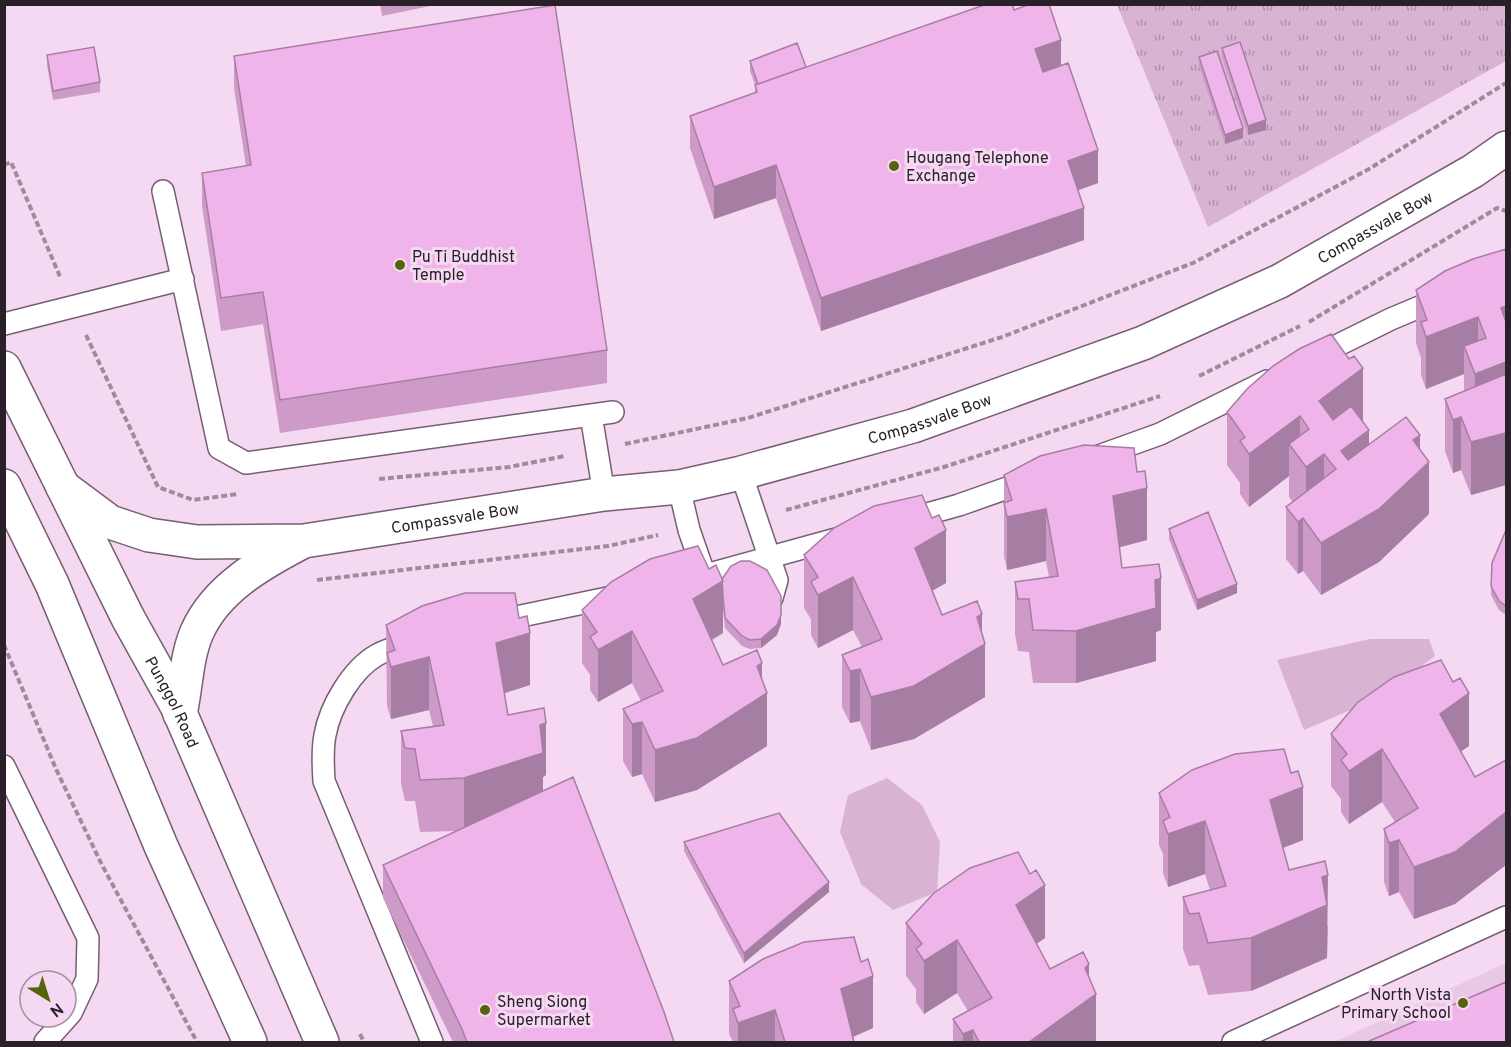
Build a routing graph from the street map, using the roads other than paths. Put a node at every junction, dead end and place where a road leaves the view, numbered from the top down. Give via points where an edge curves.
1 (1506, 148) edge
2 (163, 191) dead end
3 (183, 279) junction
4 (1464, 288) edge
5 (4, 324) edge
6 (4, 368) edge
7 (613, 412) dead end
8 (591, 415) junction
9 (1082, 462) edge
10 (741, 473) junction
11 (1048, 473) edge
12 (4, 486) edge
13 (63, 487) junction
14 (679, 487) junction
15 (604, 494) junction
16 (882, 526) edge
17 (860, 532) edge
18 (304, 541) junction
19 (771, 557) junction
20 (671, 584) edge
21 (707, 584) junction
22 (638, 591) edge
23 (739, 615) edge
24 (467, 627) edge
25 (433, 635) edge
26 (180, 714) junction
27 (4, 766) edge
28 (1506, 918) edge
29 (45, 1042) edge
30 (250, 1042) edge
31 (321, 1042) edge
32 (432, 1042) edge
33 (1233, 1042) edge

1 - 10 street, Compassvale Bow via 1280,282 1143,343 912,426
2 - 3 lane
3 - 5 lane
3 - 8 lane via 219,448 246,463
4 - 9 lane via 1391,319 1160,434
6 - 13 street, Punggol Road
7 - 8 lane
8 - 15 lane
10 - 14 street, Compassvale Bow
10 - 19 lane
11 - 16 lane via 959,505
12 - 30 street via 52,584 161,846
13 - 18 street, Compassvale Bow via 110,522 149,535 197,542
13 - 26 street, Punggol Road
14 - 15 street, Compassvale Bow
14 - 21 lane
15 - 18 street, Compassvale Bow
17 - 19 lane
18 - 26 street, Compassvale Bow via 262,563 213,606 196,633
19 - 21 lane
19 - 23 lane via 777,580 772,598 756,611
20 - 21 lane
22 - 24 lane
25 - 32 lane via 377,654 358,670 337,703 325,733 322,760 324,781
26 - 31 street, Punggol Road
27 - 29 lane via 88,938 87,979 71,1012
28 - 33 lane

